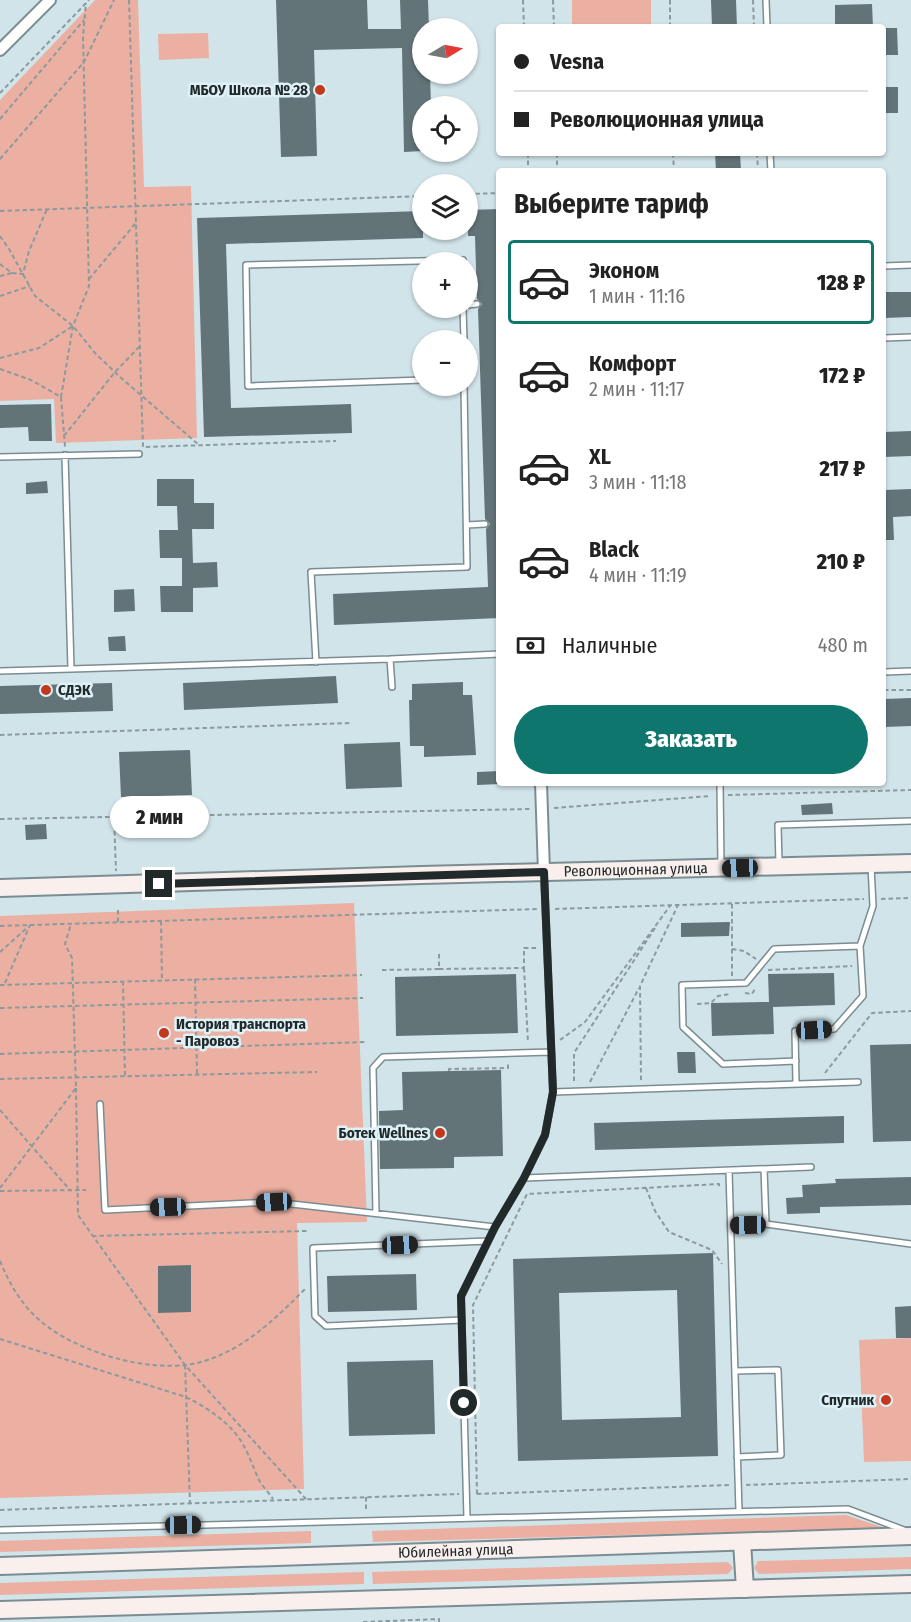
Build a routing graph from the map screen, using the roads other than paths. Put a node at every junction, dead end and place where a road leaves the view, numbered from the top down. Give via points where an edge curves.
1 (50, 0) edge
2 (766, 0) edge
3 (767, 24) edge
4 (0, 50) edge
5 (412, 261) edge
6 (911, 265) edge
7 (886, 266) edge
8 (911, 337) edge
9 (886, 338) edge
10 (412, 380) edge
11 (464, 396) edge
12 (139, 453) dead end
13 (65, 455) junction
14 (0, 457) edge
15 (485, 524) dead end
16 (467, 525) junction
17 (496, 654) edge
18 (390, 659) junction
19 (316, 662) junction
20 (71, 669) junction
21 (0, 671) edge
22 (911, 671) edge
23 (886, 672) edge
24 (392, 687) dead end
25 (541, 786) edge
26 (720, 786) edge
27 (911, 821) edge
28 (911, 863) edge
29 (871, 864) junction
30 (779, 867) junction
31 (721, 868) junction
32 (544, 872) junction
33 (0, 888) edge
34 (860, 946) junction
35 (551, 1049) junction
36 (796, 1060) junction
37 (858, 1082) dead end
38 (796, 1084) junction
39 (553, 1092) junction
40 (100, 1104) dead end
41 (811, 1167) dead end
42 (764, 1169) junction
43 (729, 1171) junction
44 (524, 1178) junction
45 (376, 1214) junction
46 (766, 1224) junction
47 (731, 1225) junction
48 (495, 1227) junction
49 (488, 1241) junction
50 (911, 1244) edge
51 (462, 1320) junction
52 (735, 1371) junction
53 (737, 1457) junction
54 (739, 1510) junction
55 (467, 1518) junction
56 (0, 1530) edge
57 (911, 1534) edge
58 (742, 1542) junction
59 (0, 1566) edge
60 (911, 1584) edge
61 (746, 1589) junction
62 (0, 1610) edge

1 - 4 street
2 - 3 lane
5 - 10 lane via 246,265 248,386
6 - 7 lane
8 - 9 lane
11 - 16 lane
12 - 13 lane
13 - 14 lane
13 - 20 lane
15 - 16 lane
16 - 19 lane via 467,567 311,572
17 - 18 lane
18 - 19 lane
18 - 24 lane
19 - 20 lane
20 - 21 lane
22 - 23 lane
25 - 32 street
26 - 31 lane
27 - 30 lane via 778,825
28 - 29 main road, Революционная улица
29 - 30 main road, Революционная улица
29 - 34 lane via 873,906
30 - 31 main road, Революционная улица
31 - 32 main road, Революционная улица
32 - 33 main road, Революционная улица
32 - 35 lane
34 - 36 lane via 863,996 834,1029 795,1031
34 - 36 lane via 774,949 746,983 682,985 683,1027 723,1064
35 - 39 lane
35 - 45 lane via 383,1057 377,1061 373,1068
36 - 38 lane
37 - 38 lane
38 - 39 lane
39 - 44 lane via 545,1135
40 - 45 lane via 105,1210 274,1202
41 - 42 lane
42 - 43 lane
42 - 46 lane
43 - 44 lane
43 - 47 lane
44 - 48 lane
45 - 48 lane
46 - 47 lane
46 - 50 lane
47 - 52 lane
48 - 49 lane
49 - 51 lane via 461,1296
49 - 51 lane via 313,1248 315,1316 326,1326
51 - 55 lane
52 - 53 lane
52 - 53 lane via 778,1370 781,1455
53 - 54 lane
54 - 55 lane
54 - 57 lane via 848,1509
55 - 56 lane
57 - 58 main road, Юбилейная улица
58 - 59 main road, Юбилейная улица
58 - 61 main road
60 - 61 main road
61 - 62 main road

